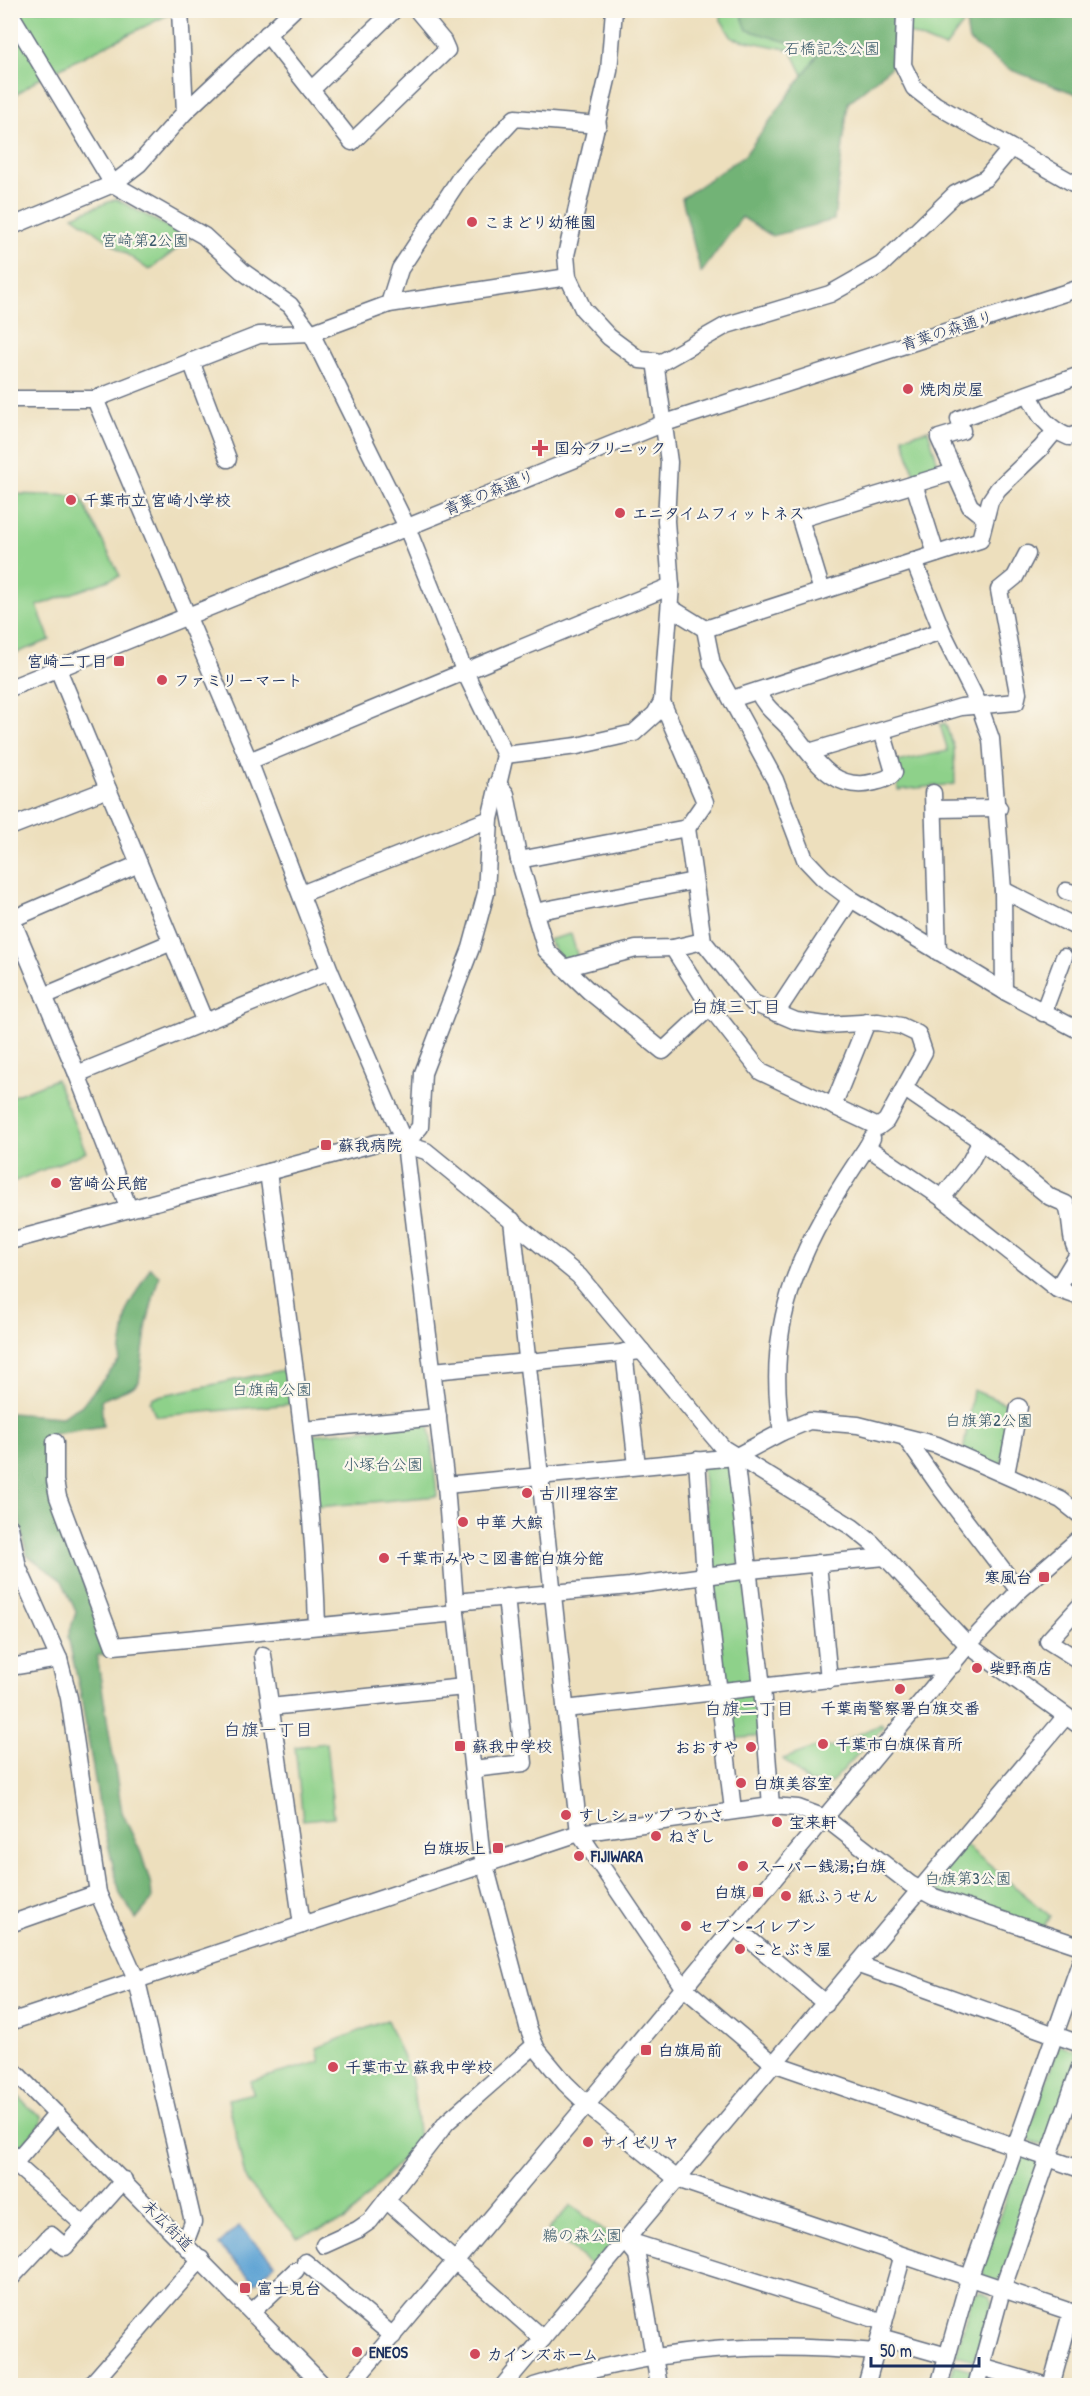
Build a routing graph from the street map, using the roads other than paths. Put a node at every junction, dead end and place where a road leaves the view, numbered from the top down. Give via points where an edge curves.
1 (180, 10) edge
2 (292, 10) edge
3 (394, 10) edge
4 (417, 10) edge
5 (614, 10) edge
6 (908, 10) edge
7 (10, 13) edge
8 (267, 34) junction
9 (311, 90) junction
10 (185, 112) junction
11 (598, 125) junction
12 (1011, 148) junction
13 (114, 184) junction
14 (1080, 187) edge
15 (10, 227) edge
16 (568, 277) junction
17 (1080, 288) edge
18 (389, 304) junction
19 (311, 333) junction
20 (191, 361) junction
21 (655, 361) junction
22 (1080, 375) edge
23 (1029, 394) junction
24 (10, 399) edge
25 (95, 399) junction
26 (662, 424) junction
27 (1054, 431) junction
28 (1080, 434) edge
29 (228, 459) dead end
30 (954, 472) junction
31 (914, 484) junction
32 (985, 518) junction
33 (406, 525) junction
34 (936, 554) junction
35 (1027, 554) dead end
36 (914, 561) junction
37 (671, 586) junction
38 (822, 591) junction
39 (671, 608) junction
40 (188, 618) junction
41 (705, 629) junction
42 (942, 632) junction
43 (58, 669) junction
44 (464, 670) junction
45 (10, 688) edge
46 (758, 692) junction
47 (732, 699) junction
48 (662, 702) junction
49 (979, 705) junction
50 (882, 731) junction
51 (809, 752) junction
52 (505, 755) junction
53 (249, 760) junction
54 (496, 783) junction
55 (108, 789) junction
56 (999, 808) junction
57 (490, 819) junction
58 (10, 827) edge
59 (687, 828) junction
60 (519, 860) junction
61 (139, 864) junction
62 (694, 881) junction
63 (1003, 890) junction
64 (301, 894) junction
65 (851, 899) junction
66 (534, 912) junction
67 (11, 917) edge
68 (1080, 928) edge
69 (703, 941) junction
70 (172, 942) junction
71 (673, 948) junction
72 (938, 952) junction
73 (1064, 957) dead end
74 (564, 968) junction
75 (330, 971) junction
76 (1004, 991) junction
77 (44, 996) junction
78 (710, 1007) junction
79 (776, 1013) junction
80 (1043, 1013) junction
81 (205, 1022) junction
82 (867, 1022) junction
83 (1080, 1030) edge
84 (77, 1074) junction
85 (905, 1089) junction
86 (833, 1106) junction
87 (878, 1127) junction
88 (981, 1141) junction
89 (405, 1144) junction
90 (867, 1147) junction
91 (268, 1172) junction
92 (942, 1198) junction
93 (129, 1209) junction
94 (512, 1220) junction
95 (10, 1241) edge
96 (1079, 1255) edge
97 (1057, 1289) junction
98 (1080, 1297) edge
99 (642, 1351) junction
100 (624, 1352) junction
101 (527, 1362) junction
102 (433, 1371) junction
103 (1019, 1407) dead end
104 (438, 1417) junction
105 (303, 1430) junction
106 (782, 1432) junction
107 (907, 1440) junction
108 (55, 1442) dead end
109 (735, 1457) junction
110 (697, 1460) junction
111 (637, 1466) junction
112 (1006, 1474) junction
113 (540, 1476) junction
114 (446, 1485) junction
115 (1080, 1515) edge
116 (10, 1527) edge
117 (1080, 1538) edge
118 (885, 1557) junction
119 (818, 1563) junction
120 (750, 1570) junction
121 (705, 1576) junction
122 (1019, 1591) junction
123 (552, 1593) junction
124 (506, 1597) junction
125 (1080, 1606) edge
126 (455, 1608) junction
127 (317, 1626) junction
128 (968, 1645) junction
129 (263, 1655) dead end
130 (59, 1659) junction
131 (1080, 1661) edge
132 (953, 1665) junction
133 (10, 1667) edge
134 (829, 1680) junction
135 (464, 1687) junction
136 (762, 1687) junction
137 (718, 1691) junction
138 (270, 1707) junction
139 (565, 1709) junction
140 (1065, 1717) junction
141 (1080, 1726) edge
142 (473, 1769) junction
143 (771, 1806) junction
144 (734, 1810) junction
145 (825, 1818) junction
146 (579, 1833) junction
147 (484, 1864) junction
148 (920, 1890) junction
149 (98, 1893) junction
150 (10, 1924) edge
151 (302, 1925) junction
152 (735, 1927) junction
153 (1080, 1946) edge
154 (1080, 1963) edge
155 (859, 1965) junction
156 (137, 1981) junction
157 (683, 1987) junction
158 (826, 2004) junction
159 (10, 2022) edge
160 (1053, 2034) junction
161 (1080, 2044) edge
162 (535, 2045) junction
163 (773, 2063) junction
164 (10, 2067) edge
165 (1080, 2067) edge
166 (587, 2104) junction
167 (57, 2114) junction
168 (1016, 2145) junction
169 (1048, 2157) junction
170 (13, 2166) edge
171 (1080, 2169) edge
172 (124, 2180) junction
173 (677, 2180) junction
174 (386, 2200) junction
175 (84, 2225) junction
176 (625, 2240) junction
177 (185, 2243) junction
178 (324, 2245) dead end
179 (902, 2258) junction
180 (201, 2259) junction
181 (454, 2260) junction
182 (10, 2279) edge
183 (969, 2279) junction
184 (1002, 2289) junction
185 (253, 2311) junction
186 (1076, 2314) edge
187 (393, 2336) junction
188 (880, 2337) junction
189 (543, 2339) junction
190 (654, 2355) junction
191 (947, 2356) junction
192 (981, 2367) junction
193 (90, 2385) edge
194 (324, 2385) edge
195 (350, 2385) edge
196 (503, 2385) edge
197 (534, 2385) edge
198 (659, 2385) edge
199 (866, 2385) edge
200 (939, 2385) edge
201 (976, 2385) edge
202 (1049, 2385) edge

1 - 10 street
2 - 8 street
3 - 9 street
4 - 9 street via 447,50 352,142
5 - 11 street via 609,71
6 - 12 street via 903,65 914,87 936,105
7 - 13 street
8 - 9 street
8 - 10 street
10 - 13 street via 139,164
11 - 16 street via 566,255
11 - 18 street via 515,118 462,175 400,269
12 - 14 street
12 - 21 street via 986,178 955,194 881,265 830,294 727,325 662,362
13 - 15 street
13 - 19 street via 204,236 242,271 290,305
16 - 18 street
16 - 21 street via 583,309 609,337 640,360
17 - 26 street, 青葉の森通り
18 - 19 street
19 - 20 street via 259,334
19 - 33 street
20 - 25 street
20 - 29 street
21 - 26 street
22 - 23 street
23 - 27 street via 1039,417
23 - 30 street via 959,419 963,431 939,438
24 - 25 street
25 - 40 street
26 - 33 street, 青葉の森通り
26 - 37 street via 669,462 666,521
27 - 28 street via 1069,437
27 - 32 street via 998,489
30 - 31 street
30 - 32 street via 970,506
31 - 34 street
31 - 38 street via 800,519
32 - 34 street via 980,540
33 - 40 street, 青葉の森通り
33 - 44 street
34 - 36 street
35 - 49 street via 1015,577 999,590 1018,693 1016,702
36 - 38 street
36 - 42 street
37 - 39 street
37 - 44 street
38 - 41 street
39 - 41 street
39 - 48 street
40 - 43 street, 青葉の森通り
40 - 53 street
41 - 47 street via 712,664
42 - 46 street
42 - 49 street
43 - 45 street, 青葉の森通り
43 - 55 street
44 - 52 street
44 - 53 street
46 - 47 street
46 - 51 street via 764,706
47 - 65 street via 775,780 805,859
48 - 52 street via 656,714 634,733 577,746
48 - 59 street via 705,801
49 - 50 street
49 - 56 street via 991,739
50 - 51 street
50 - 51 street via 894,772 890,778 846,785
52 - 54 street
53 - 64 street
54 - 57 street
54 - 60 street via 506,794
55 - 58 street
55 - 61 street
56 - 63 street
56 - 72 street via 933,801
57 - 64 street
57 - 89 street via 486,893 471,948 423,1073 420,1127
59 - 60 street
59 - 62 street
60 - 66 street
61 - 67 street
61 - 70 street
62 - 66 street
62 - 69 street
63 - 68 street
63 - 76 street
64 - 75 street
65 - 72 street
65 - 79 street
66 - 74 street via 546,950
67 - 77 street
69 - 71 street
69 - 79 street via 753,1003
70 - 77 street
70 - 81 street
71 - 74 street via 636,949
71 - 78 street
72 - 76 street
73 - 80 street
74 - 78 street via 663,1051
75 - 81 street
75 - 89 street
76 - 80 street
77 - 84 street
78 - 86 street via 761,1072
79 - 82 street via 796,1021 826,1025
80 - 83 street
81 - 84 street
82 - 85 street via 901,1026 918,1034 924,1052
82 - 86 street
84 - 93 street
85 - 87 street via 886,1122
85 - 88 street
86 - 87 street
87 - 90 street
88 - 92 street
88 - 96 street via 1050,1197 1066,1204 1071,1214 1070,1234
89 - 91 street via 376,1143
89 - 94 street via 426,1151
89 - 102 street
90 - 92 street
90 - 106 street via 804,1250 795,1273 776,1370
91 - 93 street
91 - 105 street
92 - 97 street
93 - 95 street
94 - 99 street via 579,1276
94 - 101 street
96 - 97 street
97 - 98 street
99 - 100 street
99 - 109 street via 714,1438
100 - 101 street
100 - 111 street
101 - 102 street
101 - 113 street
102 - 104 street
103 - 112 street
104 - 105 street
104 - 114 street
105 - 127 street via 315,1554
106 - 107 street via 809,1421 858,1425
106 - 109 street
107 - 112 street via 937,1445
107 - 122 street
108 - 127 street via 58,1497 114,1646
109 - 110 street
109 - 118 street via 844,1522
109 - 120 street
110 - 111 street
110 - 121 street
111 - 113 street
112 - 115 street via 1061,1500
113 - 114 street
113 - 123 street
114 - 126 street
116 - 130 street via 18,1567
117 - 122 street
118 - 119 street
118 - 128 street
119 - 120 street
119 - 134 street
120 - 121 street
120 - 136 street
121 - 123 street
121 - 137 street
122 - 128 street
123 - 124 street
123 - 139 street
124 - 126 street
124 - 142 street via 524,1763
125 - 131 street via 1048,1641
126 - 127 street
126 - 135 street
128 - 132 street
128 - 140 street
129 - 138 street
130 - 133 street
130 - 149 street via 69,1698
132 - 134 street
132 - 145 street
134 - 136 street
135 - 138 street
135 - 142 street
136 - 137 street
136 - 143 street
137 - 139 street
137 - 144 street
138 - 151 street
139 - 146 street
140 - 141 street
140 - 148 street
142 - 147 street
143 - 144 street
143 - 145 street via 798,1808
144 - 146 street
145 - 148 street
145 - 152 street
146 - 147 street
146 - 157 street
147 - 151 street
147 - 162 street
148 - 153 street
148 - 155 street
149 - 150 street
149 - 156 street
151 - 156 street
152 - 157 street
152 - 158 street
154 - 160 street
155 - 158 street
155 - 160 street
156 - 159 street
156 - 177 street via 193,2222
157 - 163 street
157 - 166 street
158 - 163 street
160 - 161 street
160 - 168 street
162 - 166 street via 549,2067
162 - 174 street via 447,2122
163 - 168 street
163 - 173 street
164 - 167 street, 末広街道
165 - 169 street
166 - 173 street
166 - 181 street
167 - 170 street
167 - 172 street, 末広街道
168 - 169 street
168 - 183 street
169 - 171 street
169 - 184 street
170 - 175 street
172 - 175 street
172 - 177 street, 末広街道
173 - 176 street
173 - 179 street
174 - 178 street via 370,2221
174 - 181 street
175 - 182 street via 65,2247 51,2235
176 - 188 street
176 - 189 street
176 - 190 street via 637,2255
177 - 180 street, 末広街道
179 - 183 street
179 - 188 street
180 - 185 street, 末広街道
180 - 193 street
181 - 187 street
181 - 189 street
183 - 184 street
183 - 191 street
184 - 186 street
184 - 192 street
185 - 187 street via 301,2266
185 - 194 street, 末広街道
186 - 202 street
187 - 195 street
188 - 190 street via 816,2347 756,2346
188 - 191 street
188 - 199 street
189 - 196 street
190 - 197 street
190 - 198 street
191 - 200 street
192 - 201 street
192 - 202 street

